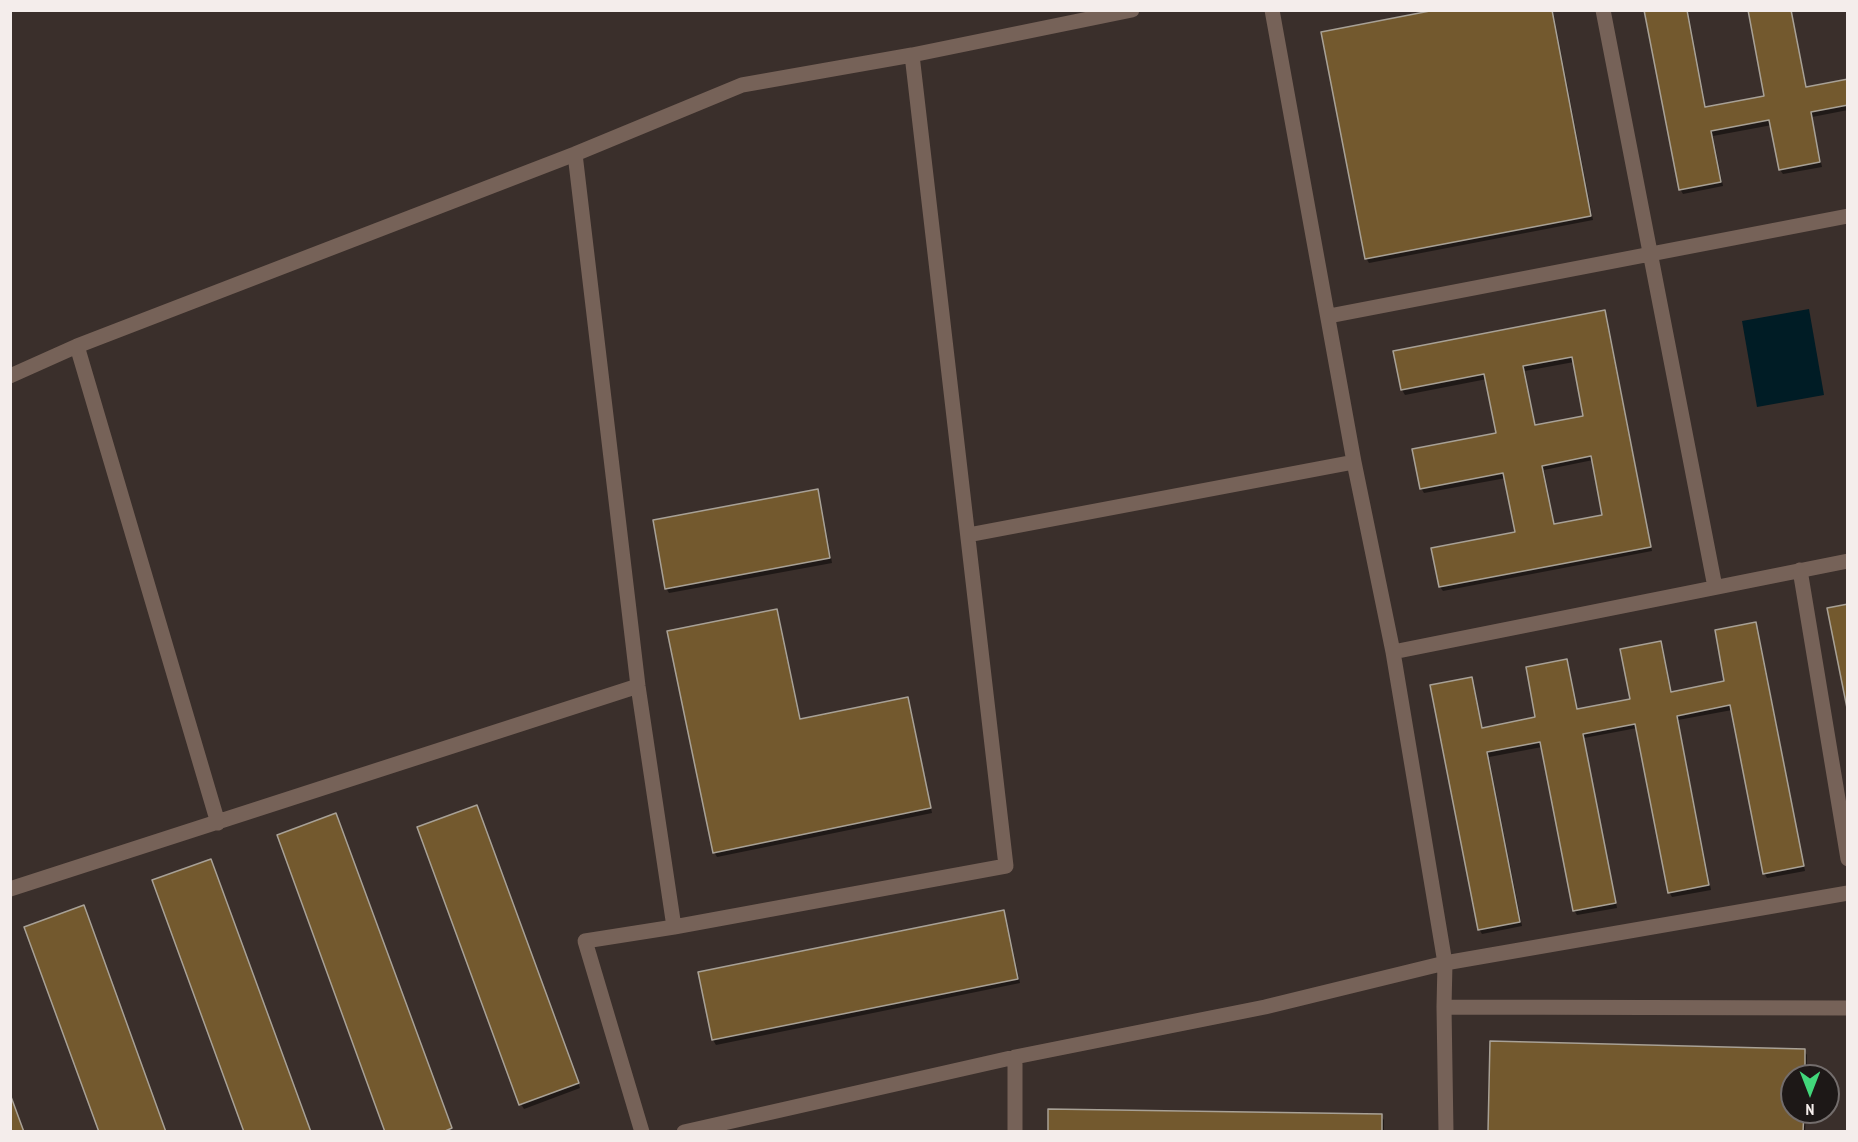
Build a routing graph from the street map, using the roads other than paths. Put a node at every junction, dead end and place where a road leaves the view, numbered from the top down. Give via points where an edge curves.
1 (1132, 10) edge
2 (1272, 10) edge
3 (1603, 10) edge
4 (912, 55) junction
5 (575, 154) junction
6 (1848, 216) edge
7 (1650, 253) junction
8 (1329, 316) junction
9 (76, 346) junction
10 (10, 376) edge
11 (1354, 462) junction
12 (968, 535) junction
13 (1848, 561) edge
14 (1800, 570) junction
15 (1715, 587) junction
16 (1393, 652) junction
17 (638, 686) junction
18 (218, 823) junction
19 (1848, 859) edge
20 (10, 889) edge
21 (1848, 893) edge
22 (674, 927) junction
23 (1445, 963) junction
24 (1444, 1007) junction
25 (1848, 1008) edge
26 (1015, 1057) junction
27 (642, 1131) edge
28 (684, 1131) edge
29 (1015, 1131) edge
30 (1446, 1131) edge

1 - 4 lane
2 - 8 lane
3 - 7 lane
4 - 5 lane via 742,85
4 - 12 lane
5 - 9 lane
5 - 17 lane
6 - 7 lane
7 - 8 lane
7 - 15 lane
8 - 11 lane
9 - 10 lane
9 - 18 lane
11 - 12 lane
11 - 16 lane
12 - 22 lane via 1006,867
13 - 14 lane
14 - 15 lane
14 - 19 lane
15 - 16 lane
16 - 23 lane
17 - 18 lane
17 - 22 lane
18 - 20 lane
21 - 23 lane
22 - 27 lane via 585,941
23 - 24 lane
23 - 26 lane via 1265,1007
24 - 25 lane
24 - 30 lane
26 - 28 lane
26 - 29 lane

